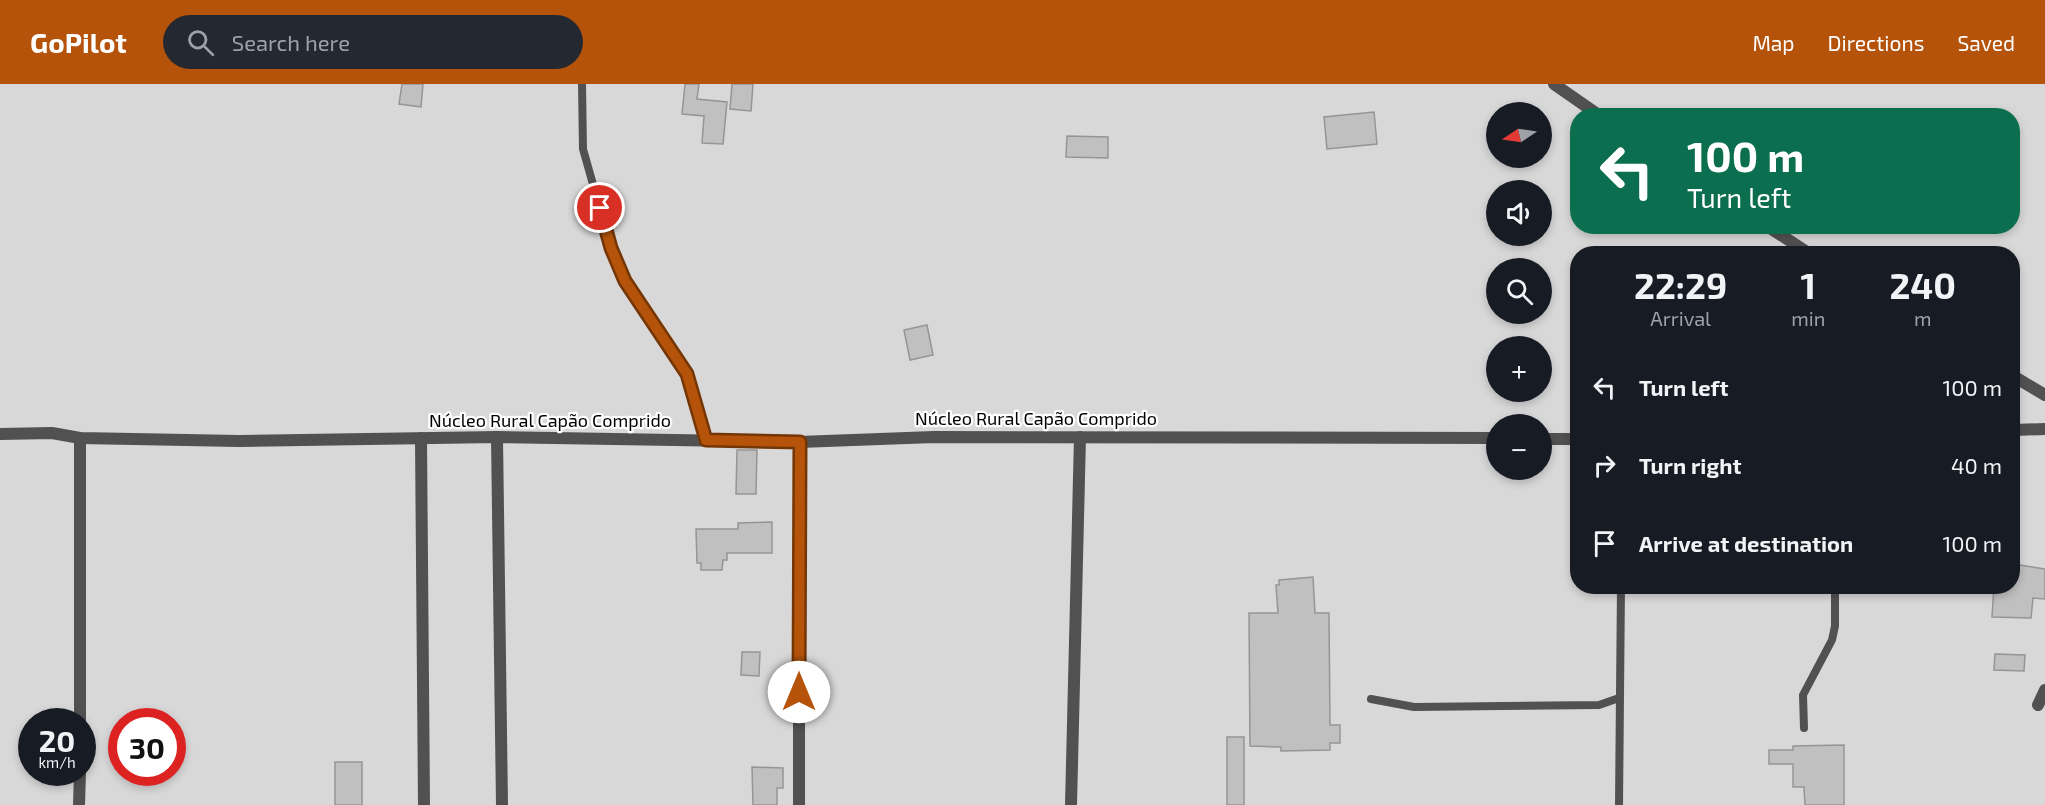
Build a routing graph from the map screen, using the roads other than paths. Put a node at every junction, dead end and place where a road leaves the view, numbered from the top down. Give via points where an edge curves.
1 (582, 84) edge
2 (1554, 84) edge
3 (1588, 108) edge
4 (1779, 234) edge
5 (1798, 246) edge
6 (2020, 380) edge
7 (2045, 395) edge
8 (2045, 429) edge
9 (2020, 430) edge
10 (0, 434) edge
11 (497, 437) junction
12 (1080, 437) junction
13 (80, 438) junction
14 (421, 438) junction
15 (1486, 438) edge
16 (1552, 439) edge
17 (1570, 439) edge
18 (706, 440) junction
19 (800, 442) junction
20 (1621, 594) edge
21 (1834, 594) edge
22 (2045, 690) edge
23 (1619, 698) junction
24 (1371, 699) dead end
25 (2038, 705) dead end
26 (80, 708) edge
27 (1804, 729) dead end
28 (80, 786) edge
29 (80, 805) edge
30 (424, 805) edge
31 (502, 805) edge
32 (799, 805) edge
33 (1071, 805) edge
34 (1619, 805) edge

1 - 18 lane via 583,148 611,248 625,281 687,374
2 - 3 street
4 - 5 street
6 - 7 street
8 - 9 street
10 - 13 street, Núcleo Rural Capão Comprido via 52,433
11 - 14 street, Núcleo Rural Capão Comprido
11 - 18 street, Núcleo Rural Capão Comprido
11 - 31 street
12 - 15 street, Núcleo Rural Capão Comprido
12 - 19 street, Núcleo Rural Capão Comprido
12 - 33 street
13 - 14 street, Núcleo Rural Capão Comprido via 239,441
13 - 26 street
14 - 30 street
16 - 17 street
18 - 19 street, Núcleo Rural Capão Comprido
19 - 32 street
20 - 23 lane
21 - 27 lane via 1832,640 1803,695
22 - 25 street
23 - 24 lane via 1599,705 1414,707
23 - 34 lane
28 - 29 street

